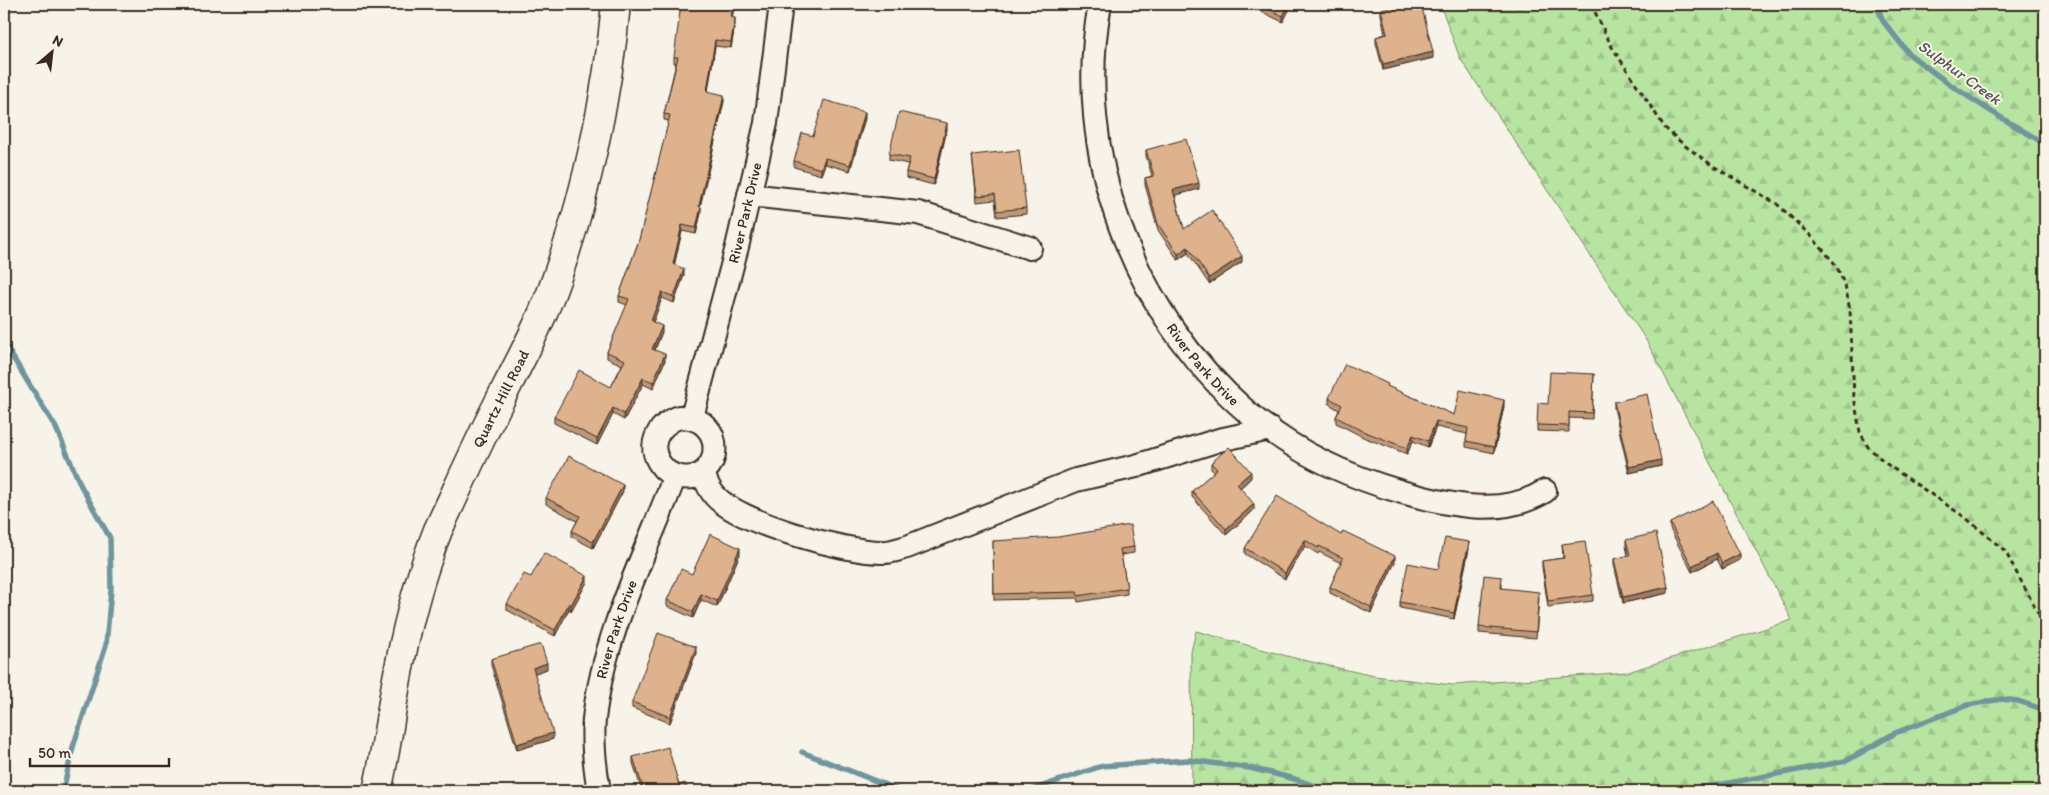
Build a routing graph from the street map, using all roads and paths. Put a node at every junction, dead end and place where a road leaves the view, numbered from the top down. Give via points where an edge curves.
1 (616, 4) edge
2 (781, 4) edge
3 (1100, 4) edge
4 (1591, 4) edge
5 (749, 195) junction
6 (1030, 248) dead end
7 (692, 417) junction
8 (1270, 429) junction
9 (703, 473) junction
10 (675, 476) junction
11 (1545, 491) dead end
12 (2045, 626) edge
13 (377, 791) edge
14 (599, 791) edge

1 - 13 street, Quartz Hill Road via 604,91 577,213 542,315 442,521 424,565 404,638
2 - 5 street, River Park Drive via 766,123
3 - 8 street, River Park Drive via 1093,70 1095,111 1101,155 1122,235 1141,276 1178,338 1226,392
4 - 12 path via 1612,47 1665,128 1713,166 1777,204 1812,236 1836,265 1846,285 1850,310 1854,397 1864,441 1873,453 1906,480 1937,498 2005,551
5 - 6 street via 918,213
5 - 7 street, River Park Drive
7 - 9 street via 706,426 715,444 714,454
7 - 10 street via 670,421 662,427 654,445 655,455 666,471
8 - 9 street via 1076,480 907,547 882,552 849,548 757,522 716,498
8 - 11 street, River Park Drive via 1319,460 1345,472 1428,500 1494,507 1535,497
9 - 10 street
10 - 14 street, River Park Drive via 608,650 594,720 594,760

